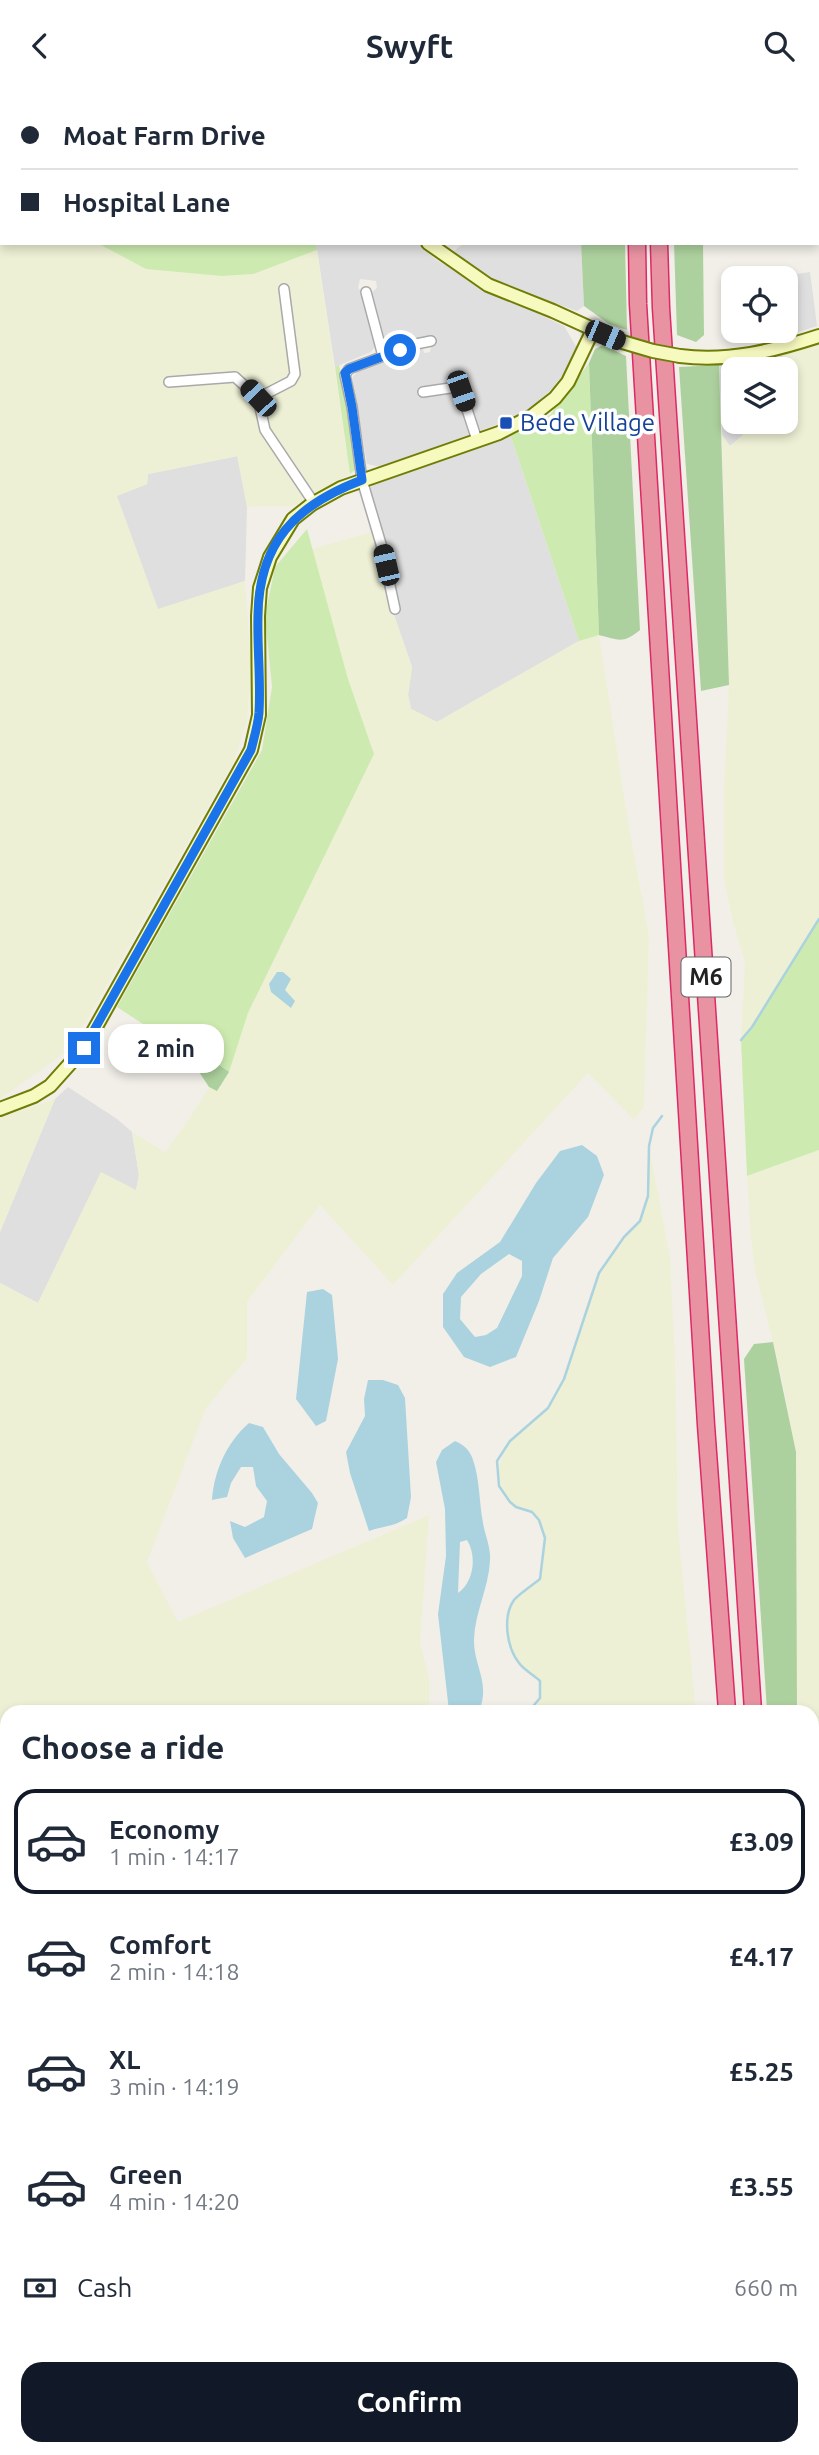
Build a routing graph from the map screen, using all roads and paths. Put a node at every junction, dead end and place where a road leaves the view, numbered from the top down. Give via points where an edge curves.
1 (431, 245) edge
2 (637, 245) edge
3 (659, 245) edge
4 (284, 289) dead end
5 (366, 292) dead end
6 (593, 330) junction
7 (819, 336) edge
8 (431, 341) dead end
9 (383, 356) junction
10 (169, 382) dead end
11 (423, 392) dead end
12 (258, 398) junction
13 (477, 440) junction
14 (362, 480) junction
15 (314, 503) junction
16 (395, 609) dead end
17 (0, 1109) edge
18 (727, 1705) edge
19 (752, 1705) edge

1 - 6 street via 488,285
2 - 18 highway, M6
3 - 19 highway, M6
4 - 12 street via 295,374 285,385
5 - 9 street
6 - 7 street, bridge via 653,351 713,358 764,353
6 - 13 street via 577,367 555,398 515,426
8 - 9 street
9 - 14 street via 349,369 345,375
10 - 12 street via 235,377
11 - 13 street via 457,387
12 - 15 street via 265,430
13 - 14 street
14 - 15 street
14 - 16 street
15 - 17 street via 286,529 264,572 258,616 259,715 251,750 84,1048 50,1086

